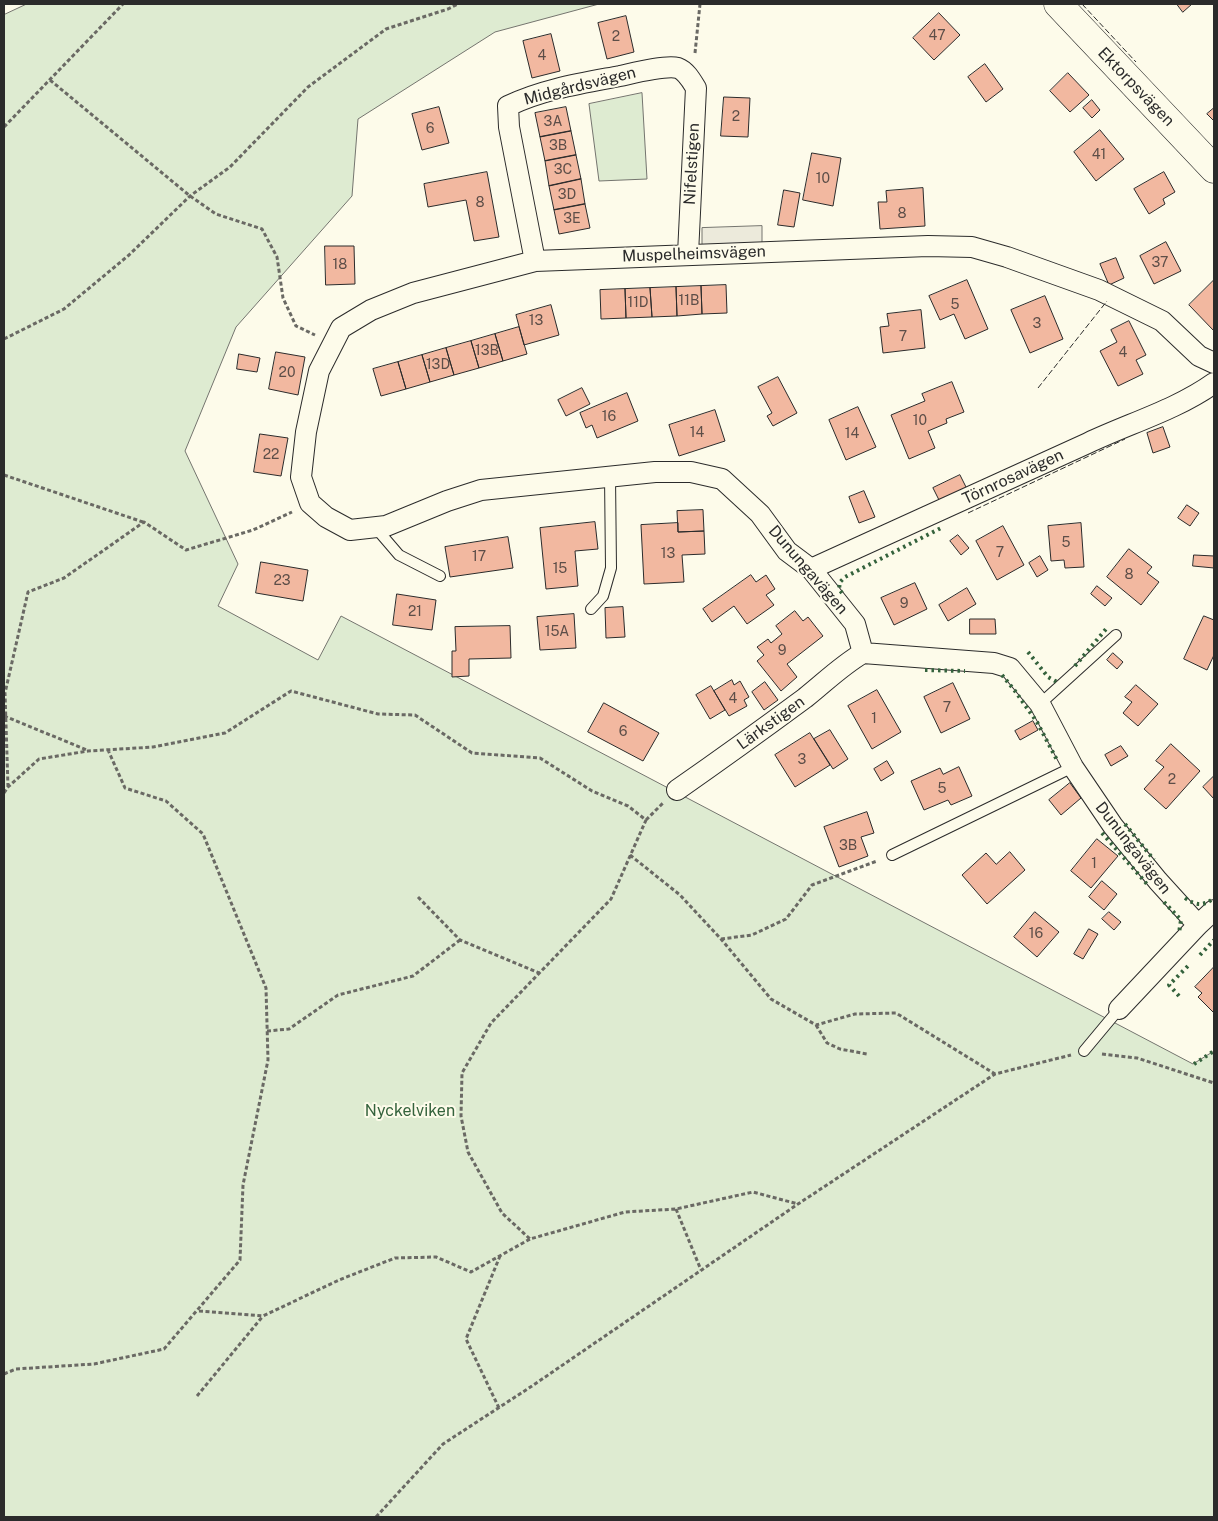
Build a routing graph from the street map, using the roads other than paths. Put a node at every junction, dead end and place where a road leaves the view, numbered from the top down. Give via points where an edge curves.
1 (1058, 4) edge
2 (688, 76) joint
3 (1214, 168) edge
4 (688, 254) junction
5 (535, 261) junction
6 (1214, 363) edge
7 (1214, 383) edge
8 (610, 476) junction
9 (310, 503) joint
10 (375, 527) junction
11 (811, 569) junction
12 (440, 576) dead end
13 (592, 609) dead end
14 (1116, 635) dead end
15 (862, 653) junction
16 (1040, 704) junction
17 (1073, 767) junction
18 (677, 790) dead end
19 (892, 855) road end
20 (1214, 910) edge
21 (1198, 925) junction
22 (1119, 1009) joint
23 (1084, 1051) road end

1 - 3 street, Ektorpsvägen
2 - 4 street, Nifelstigen via 696,88
2 - 5 street, Midgårdsvägen via 678,68 652,69 522,99 508,106
4 - 5 street, Muspelheimsvägen
4 - 6 street, Muspelheimsvägen via 928,246 972,248 1099,290 1162,321 1199,356
5 - 9 street, Muspelheimsvägen via 413,294 371,310 341,328 319,370 306,432 301,477
7 - 11 street, Törnrosavägen via 1164,411
8 - 10 street, Dunungavägen via 481,490 386,526
8 - 11 street, Dunungavägen via 691,472 722,479 760,514 787,551
8 - 13 lane via 611,568 603,596
9 - 10 street, Dunungavägen via 326,517 350,530
10 - 12 lane via 399,555
11 - 15 street, Dunungavägen via 855,624
14 - 16 lane
15 - 16 street, Dunungavägen via 994,663 1010,668
15 - 18 street, Lärkstigen
16 - 17 street, Dunungavägen
17 - 19 lane
17 - 21 street, Dunungavägen via 1113,826
20 - 21 street
21 - 22 street
22 - 23 lane

